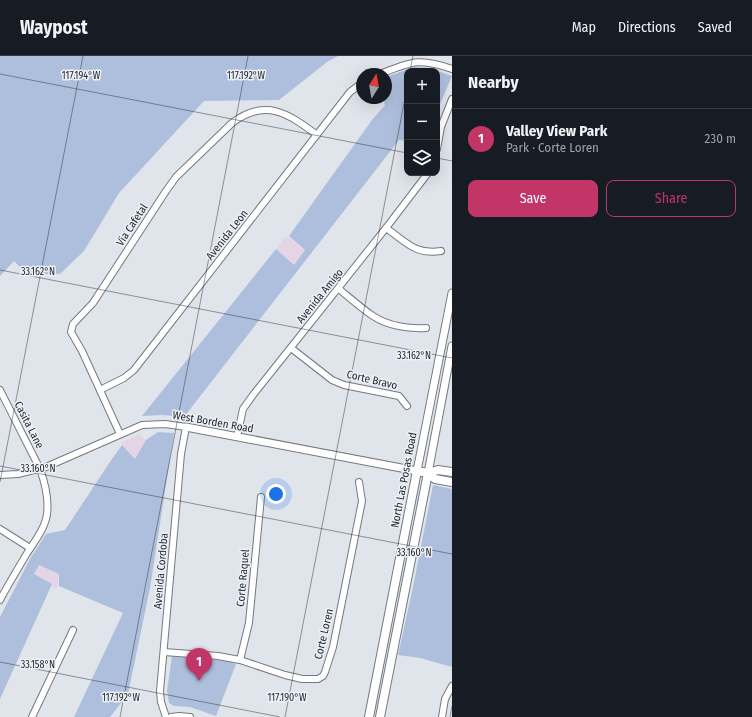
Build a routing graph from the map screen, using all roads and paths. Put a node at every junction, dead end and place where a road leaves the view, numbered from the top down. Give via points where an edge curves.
1 (392, 69) edge
2 (452, 69) edge
3 (356, 88) edge
4 (452, 99) edge
5 (317, 135) junction
6 (439, 140) edge
7 (426, 176) edge
8 (386, 228) junction
9 (441, 251) dead end
10 (339, 289) junction
11 (452, 294) edge
12 (426, 328) dead end
13 (452, 346) edge
14 (291, 348) junction
15 (0, 390) edge
16 (100, 390) junction
17 (407, 406) dead end
18 (186, 427) junction
19 (120, 434) junction
20 (237, 437) junction
21 (40, 469) junction
22 (417, 471) junction
23 (452, 472) edge
24 (428, 473) junction
25 (0, 475) edge
26 (359, 482) dead end
27 (452, 482) edge
28 (261, 497) dead end
29 (0, 529) edge
30 (30, 548) junction
31 (0, 600) edge
32 (73, 630) dead end
33 (164, 652) junction
34 (240, 660) junction
35 (452, 686) edge
36 (32, 717) edge
37 (166, 717) edge
38 (171, 717) edge
39 (190, 717) edge
40 (369, 717) edge
41 (380, 717) edge
42 (442, 717) edge

1 - 2 street via 418,61 437,63
3 - 5 street, Avenida Leon
4 - 6 street
5 - 16 street, Avenida Leon via 134,370
5 - 16 street, Via Cafetal via 296,118 286,114 267,110 251,112 232,123 176,177 93,303 73,324 71,332
7 - 8 street, Avenida Amigo
8 - 9 street via 416,250
8 - 10 street, Avenida Amigo
10 - 12 street via 373,316 415,329
10 - 14 street, Avenida Amigo
11 - 22 street, North Las Posas Road
13 - 24 street, North Las Posas Road
14 - 17 street, Corte Bravo via 332,380 344,385 398,396
14 - 20 street, Avenida Amigo via 244,409
15 - 21 street, Casita Lane
16 - 19 street, Via Cafetal
18 - 19 street, West Borden Road via 142,425
18 - 20 street, West Borden Road
18 - 33 street, Avenida Cordoba via 181,454
19 - 21 street, West Borden Road
20 - 22 street, West Borden Road
21 - 25 street, West Borden Road
21 - 30 street, Casita Lane via 47,496 47,513 44,527
22 - 24 main road, West Borden Road
22 - 40 main road, North Las Posas Road
23 - 24 main road, West Borden Road via 438,470
24 - 27 main road, West Borden Road via 436,479
24 - 41 main road, North Las Posas Road
26 - 34 street, Corte Loren via 362,500 333,647 323,676 318,679 302,679
28 - 34 street, Corte Raquel via 249,623
29 - 30 street
30 - 31 street, Casita Lane
32 - 36 street
33 - 34 street, Corte Loren
33 - 37 street, Avenida Cordoba via 160,691
35 - 42 street via 445,699
38 - 39 street

